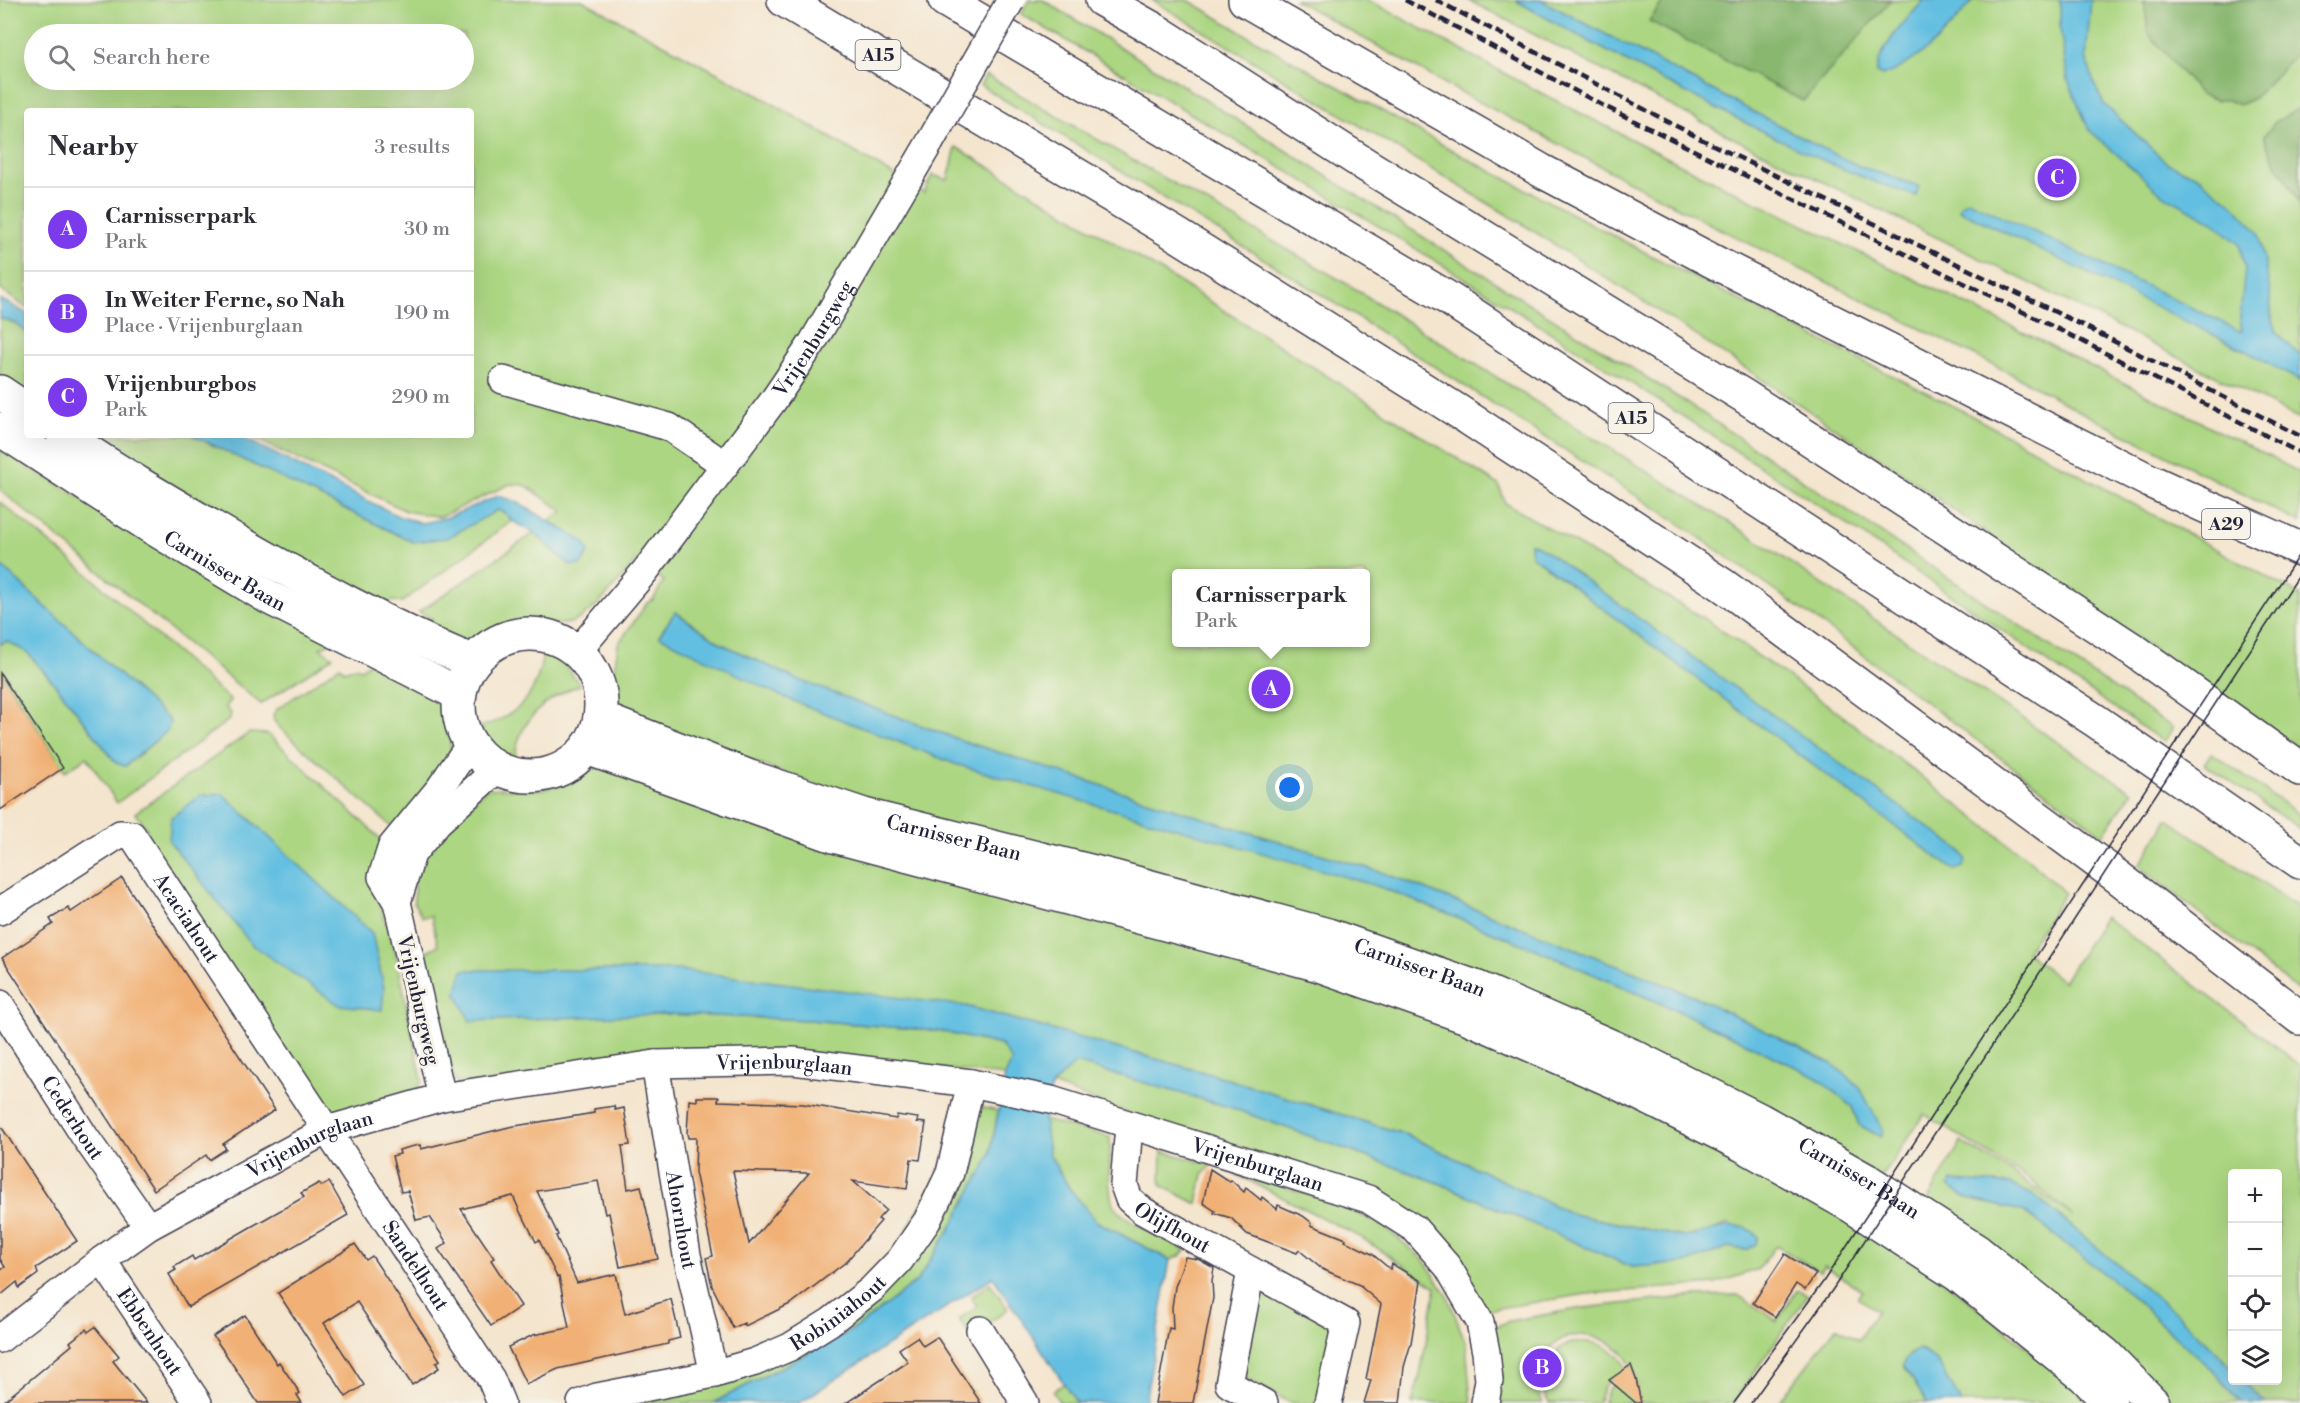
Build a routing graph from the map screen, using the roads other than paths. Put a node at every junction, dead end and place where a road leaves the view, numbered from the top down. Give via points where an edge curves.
1 (784, 0) edge
2 (808, 0) edge
3 (945, 0) edge
4 (1011, 0) edge
5 (1102, 0) edge
6 (1245, 0) edge
7 (971, 110) junction
8 (503, 380) dead end
9 (0, 392) edge
10 (24, 408) edge
11 (0, 429) edge
12 (68, 438) edge
13 (725, 465) junction
14 (2152, 482) junction
15 (2300, 549) edge
16 (2300, 566) edge
17 (577, 652) junction
18 (473, 662) junction
19 (459, 694) junction
20 (600, 718) junction
21 (470, 744) junction
22 (587, 748) junction
23 (497, 769) junction
24 (2300, 769) edge
25 (2300, 862) edge
26 (397, 902) junction
27 (0, 911) edge
28 (0, 1004) edge
29 (2300, 1018) edge
30 (655, 1064) junction
31 (971, 1083) junction
32 (442, 1097) junction
33 (1129, 1126) junction
34 (327, 1130) junction
35 (148, 1227) junction
36 (102, 1260) junction
37 (1251, 1271) junction
38 (980, 1330) dead end
39 (0, 1339) edge
40 (714, 1374) junction
41 (198, 1403) edge
42 (501, 1403) edge
43 (581, 1403) edge
44 (1025, 1403) edge
45 (1264, 1403) edge
46 (1328, 1403) edge
47 (1485, 1403) edge
48 (2110, 1403) edge
49 (2153, 1403) edge

1 - 7 main road, A15
2 - 7 main road, A15
3 - 25 main road, A15 via 1446,297 2086,715
4 - 13 street, Vrijenburgweg, bridge via 811,345
5 - 24 main road via 1744,396 2135,651
6 - 14 main road via 1542,171
7 - 29 main road, A15 via 1446,404 1724,586 2080,849
8 - 13 street via 663,424
9 - 10 main road
11 - 19 main road, Carnisser Baan via 270,598
12 - 18 main road, Carnisser Baan via 294,574
13 - 17 street, Vrijenburgweg
14 - 15 main road
14 - 16 main road, A29
17 - 18 main road via 555,640 531,634 498,641
17 - 20 main road via 599,689
18 - 19 main road
19 - 21 main road via 460,720
20 - 22 main road
20 - 49 main road, Carnisser Baan via 750,777 864,815 1328,935 1478,988 1631,1055 1866,1180 1978,1252 2105,1354
21 - 23 main road
21 - 26 street, Vrijenburgweg via 392,846 382,878
22 - 23 main road via 575,760 546,775 512,775
22 - 48 main road, Carnisser Baan via 834,837 1316,964 1467,1017 1618,1083 1743,1145 1850,1205 1958,1275 2085,1377
23 - 26 street via 438,822 412,854
26 - 32 street, Vrijenburgweg
27 - 34 street, Acaciahout via 120,834 132,835
28 - 35 street, Cederhout
30 - 31 street, Vrijenburglaan via 794,1061
30 - 32 street, Vrijenburglaan
30 - 40 street, Ahornhout via 687,1255
31 - 33 street, Vrijenburglaan via 1051,1100
31 - 40 street, Robiniahout via 950,1173 927,1221 900,1260 872,1289 790,1347
32 - 34 street, Vrijenburglaan
33 - 37 street, Olijfhout via 1124,1185 1129,1198 1143,1210
33 - 47 street, Vrijenburglaan via 1368,1199 1415,1229 1448,1267 1480,1322 1488,1380
34 - 35 street, Vrijenburglaan
34 - 42 street, Sandelhout via 491,1379
35 - 36 street, Vrijenburglaan
36 - 39 street, Vrijenburglaan
36 - 41 street, Ebbenhout
37 - 45 street via 1228,1384
37 - 46 street, Olijfhout via 1346,1323
38 - 44 street
40 - 43 street, Robiniahout

